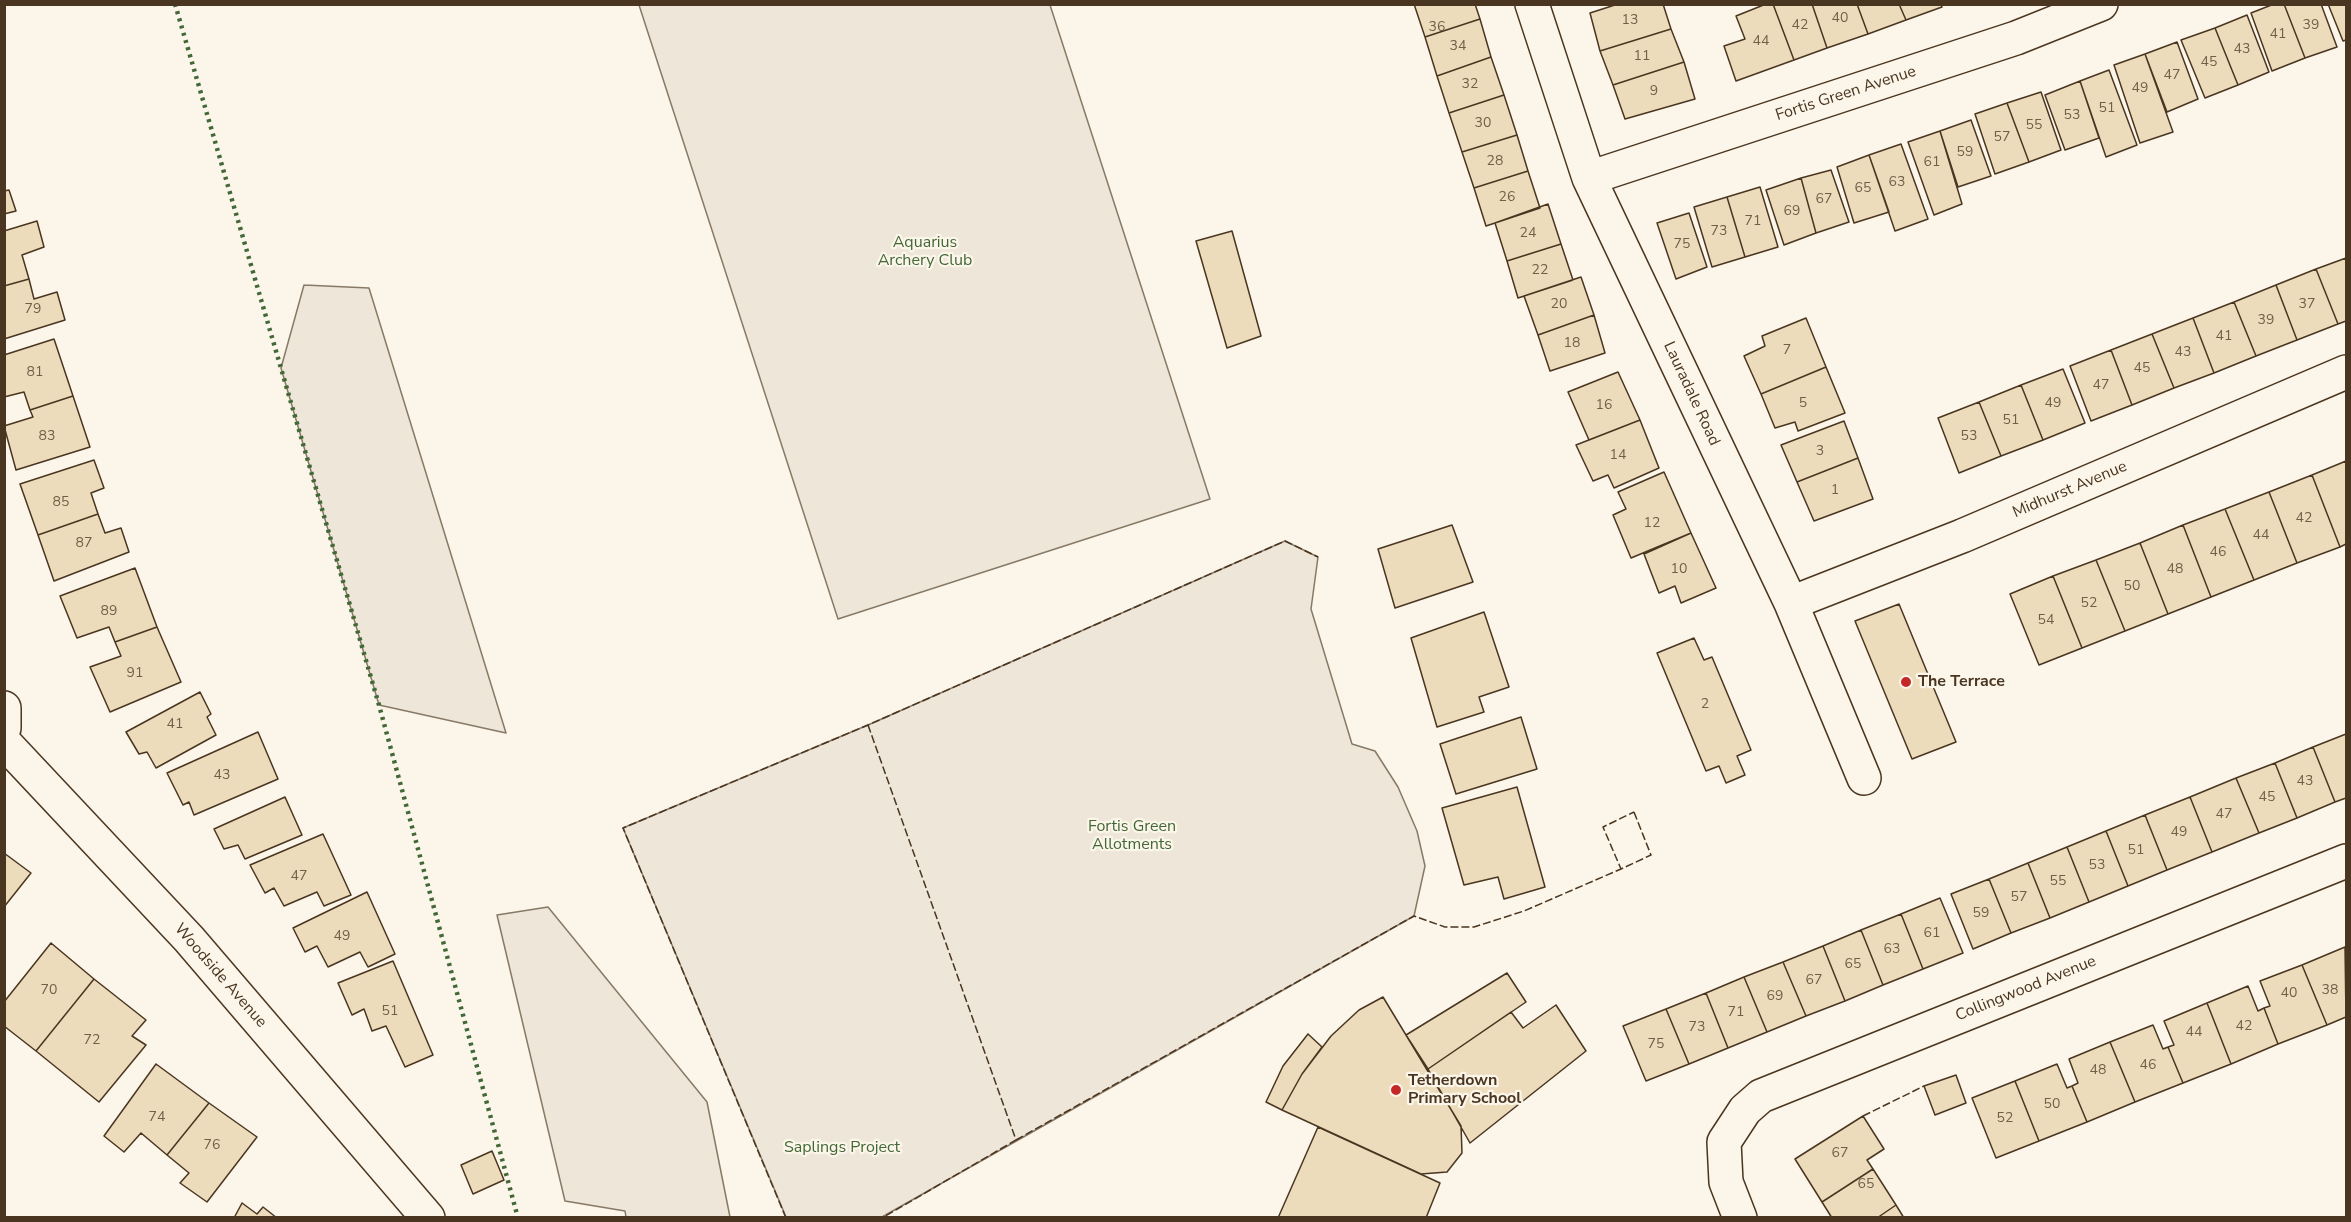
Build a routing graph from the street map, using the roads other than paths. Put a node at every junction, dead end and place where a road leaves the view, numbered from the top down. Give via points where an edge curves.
1 (1532, 4) edge
2 (2101, 4) edge
3 (1588, 178) junction
4 (2346, 372) edge
5 (1791, 603) junction
6 (4, 708) edge
7 (4, 728) edge
8 (4, 742) edge
9 (1864, 778) dead end
10 (2346, 861) edge
11 (428, 1218) edge
12 (1740, 1218) edge

1 - 3 street, Lauradale Road
2 - 3 street, Fortis Green Avenue via 2016,38
3 - 5 street, Lauradale Road
4 - 5 street, Midhurst Avenue via 1962,536
5 - 9 street, Lauradale Road
6 - 7 street
8 - 11 street, Woodside Avenue via 189,939
10 - 12 street, Collingwood Avenue via 1761,1096 1745,1110 1724,1142 1726,1182

